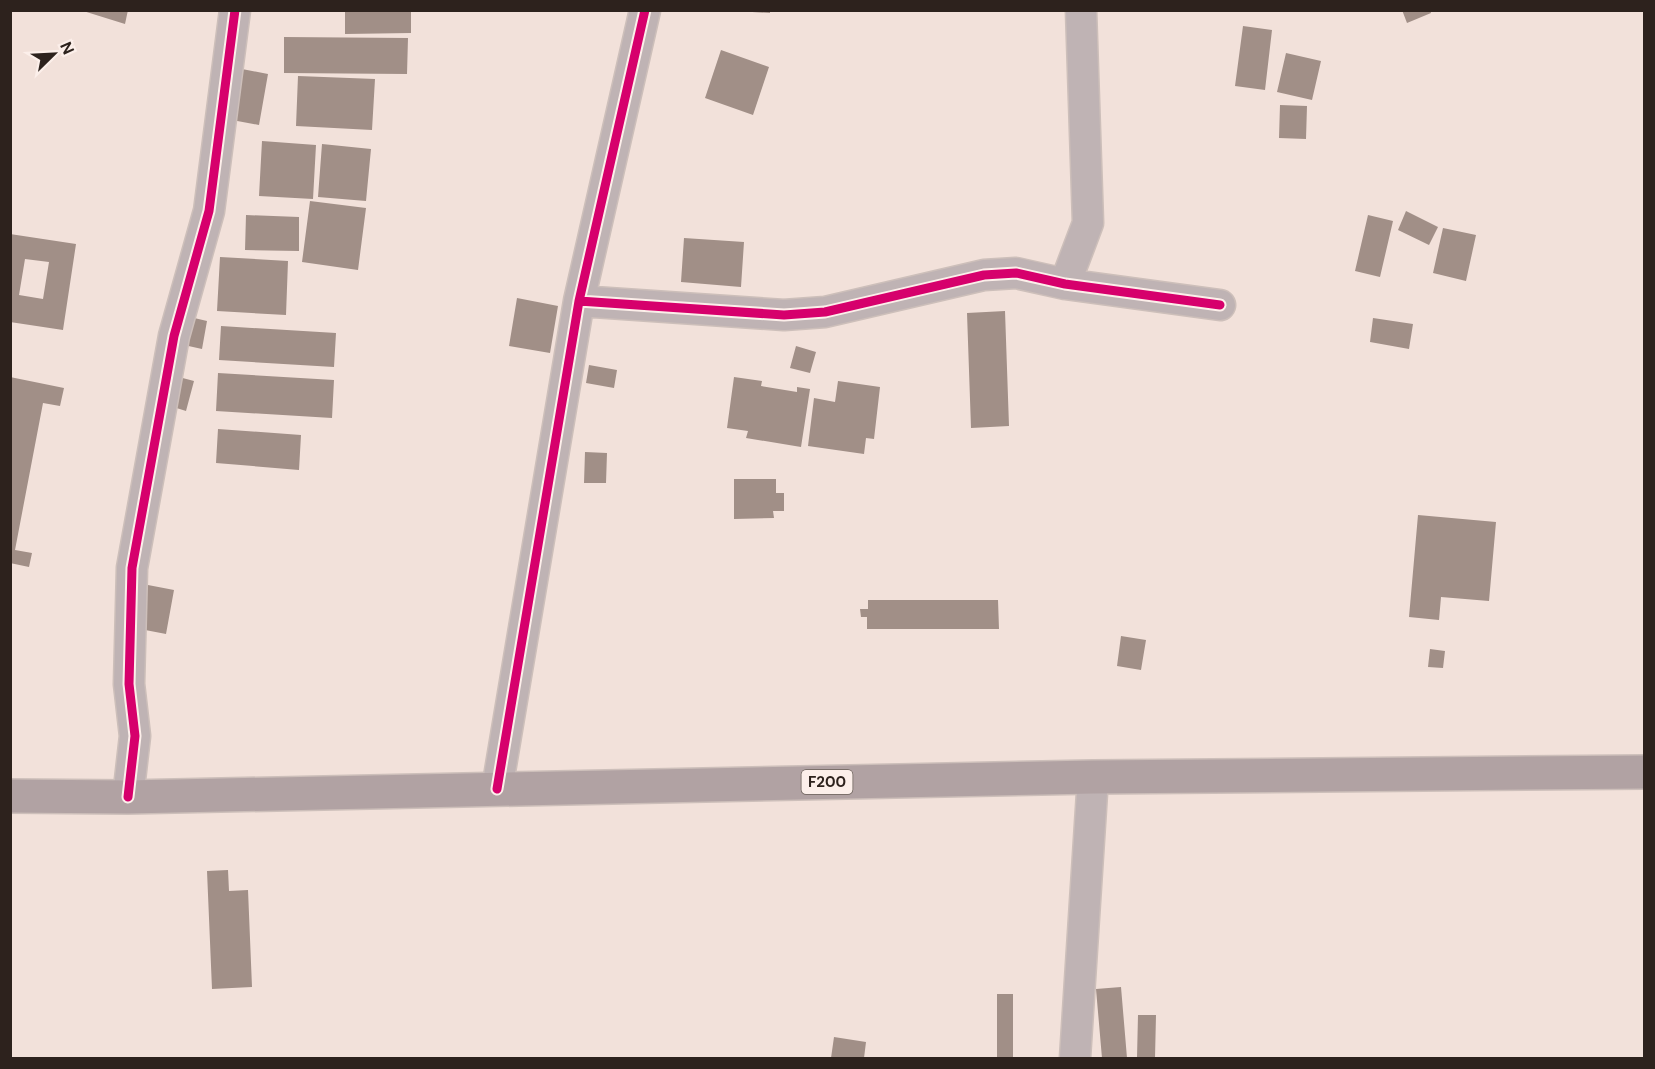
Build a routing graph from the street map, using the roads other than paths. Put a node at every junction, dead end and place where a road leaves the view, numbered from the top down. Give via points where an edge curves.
1 (235, 10) edge
2 (645, 10) edge
3 (1081, 10) edge
4 (1065, 284) junction
5 (579, 301) junction
6 (1220, 305) dead end
7 (1644, 772) edge
8 (1093, 777) junction
9 (497, 789) junction
10 (10, 796) edge
11 (128, 797) junction
12 (1075, 1059) edge

1 - 11 street via 209,211 174,336 132,568 129,684 135,736
2 - 5 street
3 - 4 street via 1088,223
4 - 5 street via 1016,273 984,275 825,312 784,315
4 - 6 street
5 - 9 street
7 - 8 main road, F200
8 - 9 main road, F200
8 - 12 street
9 - 11 main road, F200
10 - 11 main road, F200

